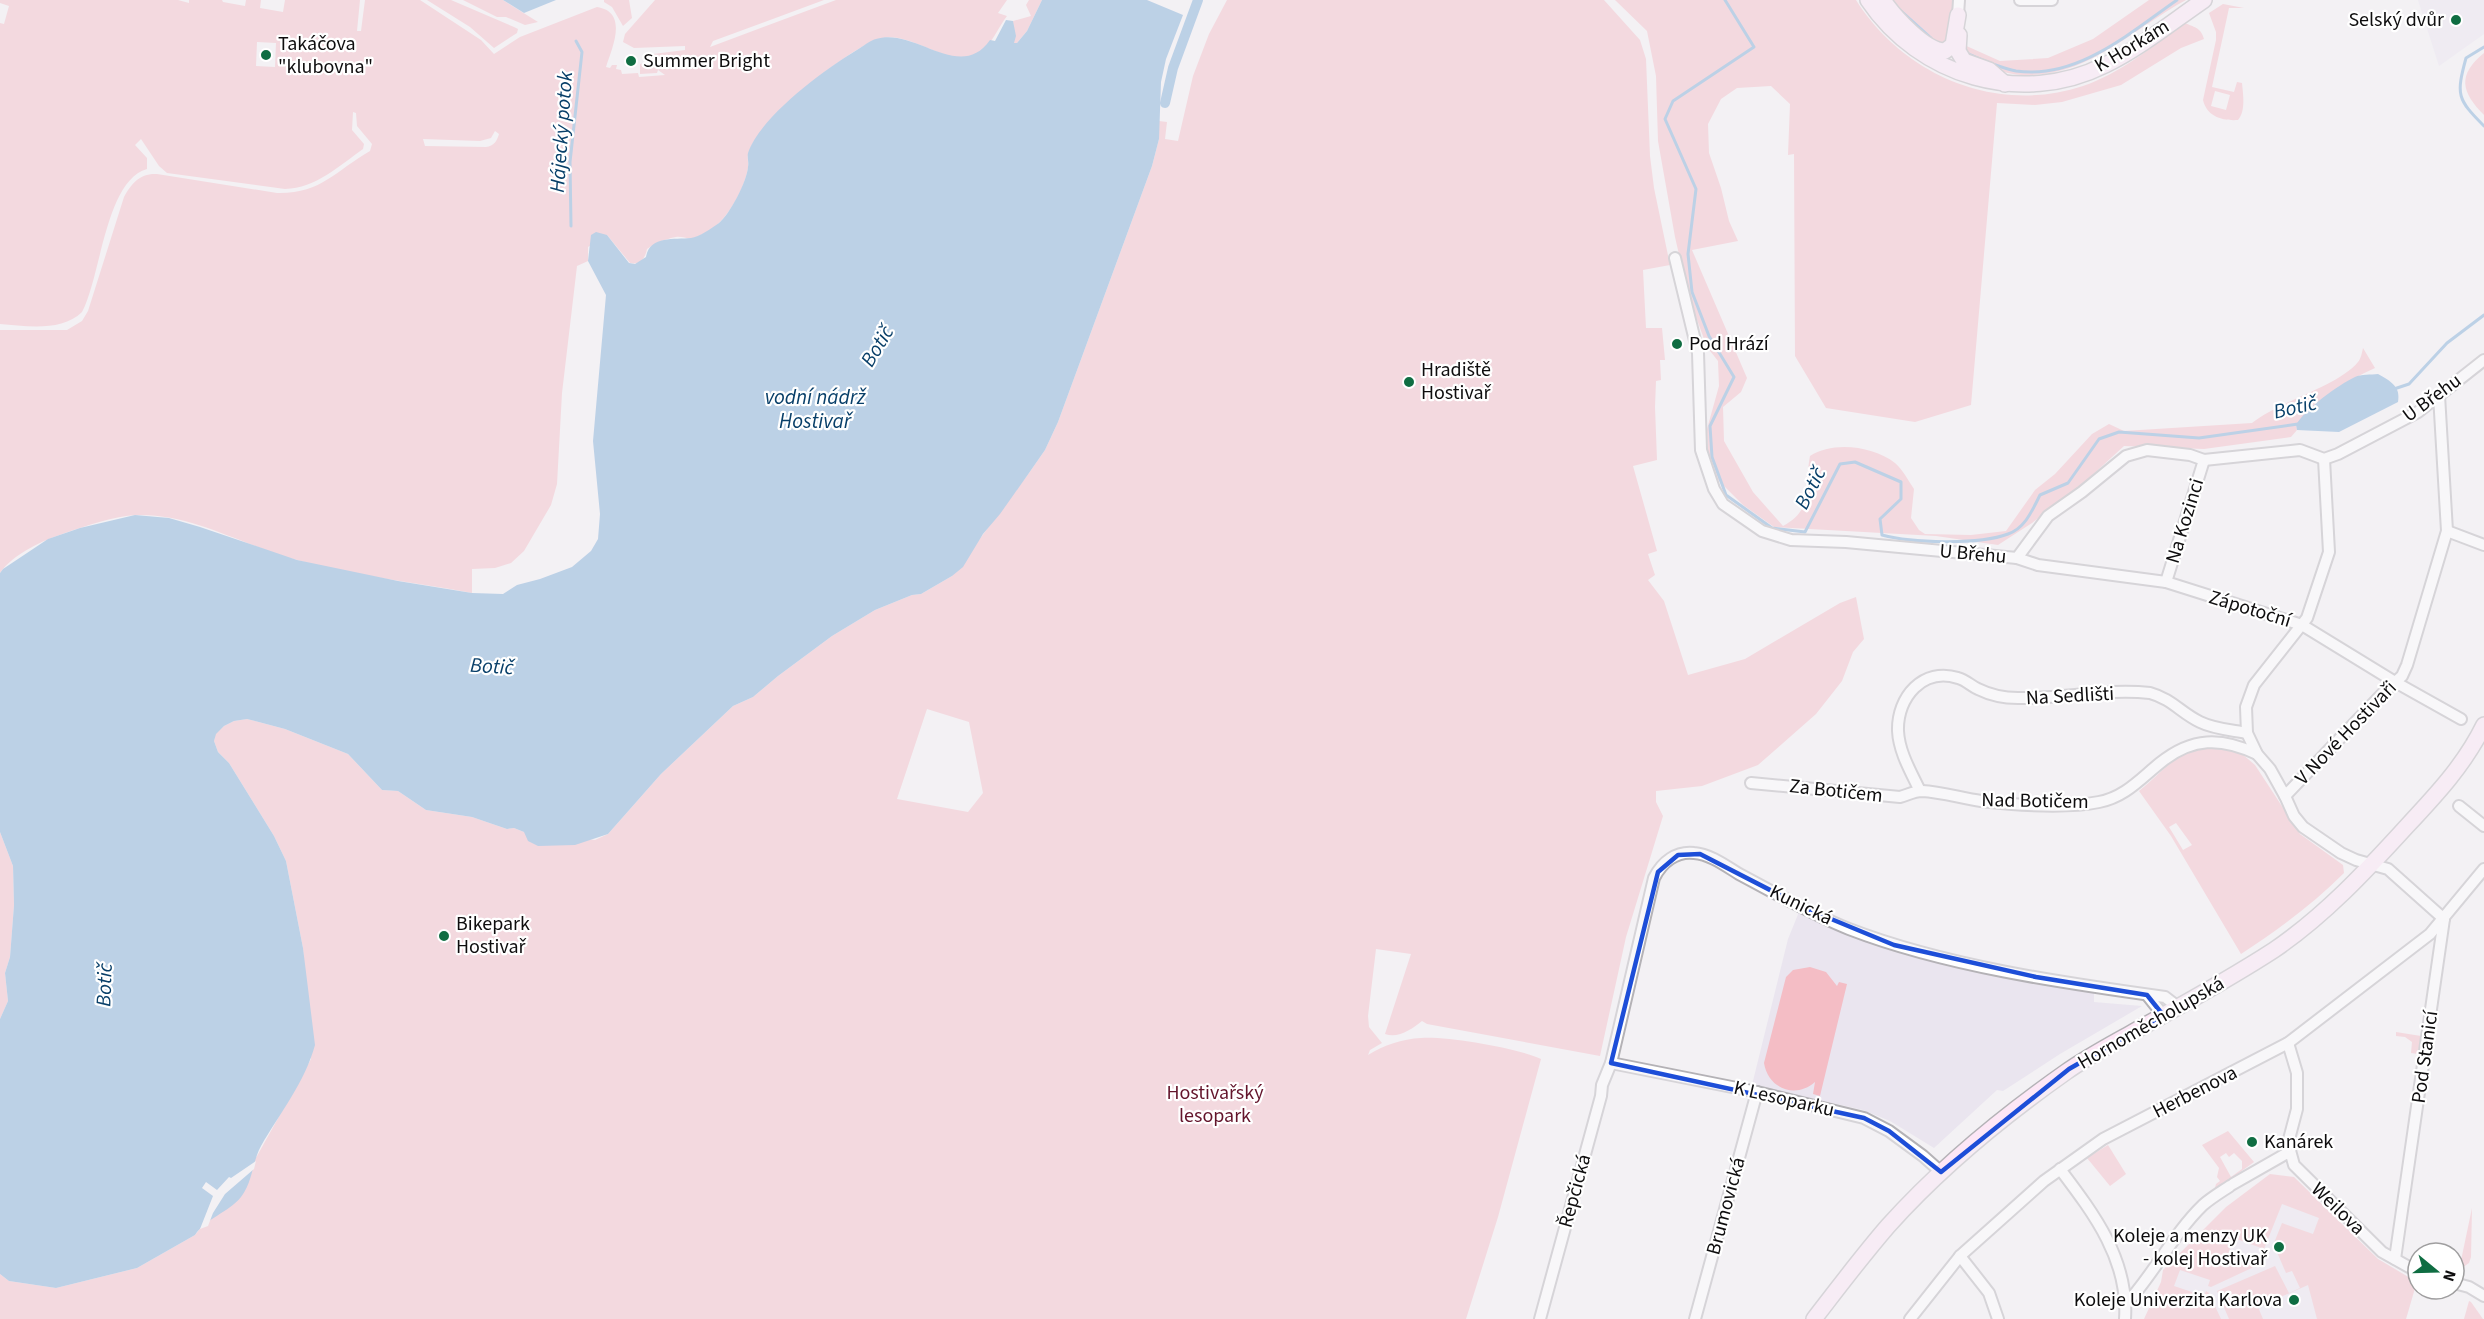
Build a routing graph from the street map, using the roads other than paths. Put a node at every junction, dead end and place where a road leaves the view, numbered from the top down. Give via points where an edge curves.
1 (1868, 0) edge
2 (1883, 0) edge
3 (2020, 0) edge
4 (2052, 0) edge
5 (2204, 0) edge
6 (1958, 13) edge
7 (2005, 84) junction
8 (1675, 258) dead end
9 (2484, 360) edge
10 (2439, 395) junction
11 (2324, 459) junction
12 (2204, 460) junction
13 (2447, 531) junction
14 (2484, 545) edge
15 (2017, 558) junction
16 (2166, 582) junction
17 (2302, 625) junction
18 (2395, 682) junction
19 (2462, 719) dead end
20 (2484, 726) edge
21 (2247, 733) junction
22 (2257, 754) junction
23 (1751, 783) dead end
24 (1920, 791) junction
25 (2285, 796) junction
26 (2459, 806) dead end
27 (2484, 826) edge
28 (2372, 865) junction
29 (2484, 869) edge
30 (2444, 919) junction
31 (2147, 995) junction
32 (2178, 1007) junction
33 (2163, 1015) junction
34 (2288, 1043) junction
35 (1611, 1063) junction
36 (1757, 1092) junction
37 (2289, 1152) junction
38 (2060, 1169) junction
39 (1941, 1172) junction
40 (1960, 1256) junction
41 (2395, 1260) junction
42 (2406, 1266) edge
43 (2466, 1286) edge
44 (2484, 1296) edge
45 (2125, 1302) junction
46 (1540, 1319) edge
47 (1695, 1319) edge
48 (1814, 1319) edge
49 (1910, 1319) edge
50 (1998, 1319) edge
51 (2125, 1319) edge

1 - 7 street, K Horkám via 1893,30 1930,59 1968,76
2 - 6 street via 1912,32 1938,51 1951,48
3 - 4 street
5 - 7 street, K Horkám via 2105,65 2084,74 2047,83
6 - 7 street via 1962,59 1989,70
8 - 15 street, U Břehu via 1698,353 1701,450 1723,504 1762,531 1791,540
9 - 10 street, U Břehu
10 - 11 street, U Břehu via 2418,412
10 - 13 street, V Nové Hostivaři
11 - 12 street, U Břehu via 2300,450
11 - 17 street via 2329,552
12 - 15 street, U Břehu via 2147,450 2126,456 2048,516
12 - 16 street, Na Kozinci
13 - 14 street
13 - 18 street, V Nové Hostivaři via 2408,665
15 - 16 street, Zápotoční via 2038,565
16 - 17 street, Zápotoční
17 - 18 street, Zápotoční
17 - 21 street via 2254,686 2246,707
18 - 19 street, Zápotoční
18 - 25 street, V Nové Hostivaři
20 - 28 street, Hornoměcholupská via 2456,771
21 - 22 street
21 - 24 street, Na Sedlišti via 2198,721 2169,699 2150,693 2011,698 1939,675 1913,688 1902,707 1898,731
22 - 24 street, Nad Botičem via 2219,742 2192,745 2160,763 2116,798 2098,803 1998,803
22 - 25 street
23 - 24 street, Za Botičem via 1900,797
25 - 28 street via 2294,816 2311,834 2341,853
26 - 27 street
28 - 30 street via 2388,869
28 - 32 street, Hornoměcholupská via 2276,949
29 - 30 street, Herbenova
30 - 34 street, Herbenova via 2412,949
30 - 41 street, Pod Stanicí
31 - 32 street, Kunická via 2165,997
31 - 33 street
31 - 35 street, Kunická via 2036,977 1894,945 1807,909 1704,855 1684,853 1667,861 1654,878
32 - 33 street, Hornoměcholupská
33 - 39 street, Hornoměcholupská via 2061,1076 2006,1116
34 - 37 street via 2298,1084
34 - 38 street, Herbenova via 2122,1128
35 - 36 street, K Lesoparku
35 - 46 street, Řepčická
36 - 39 street, K Lesoparku via 1873,1122
36 - 47 street, Brumovická
37 - 41 street, Weilova via 2296,1168
37 - 45 street via 2203,1205 2139,1290
38 - 40 street, Herbenova via 2014,1205
38 - 45 street via 2109,1242 2118,1263
39 - 48 street, Hornoměcholupská via 1886,1228
40 - 49 street, Herbenova
40 - 50 street via 1989,1293
41 - 42 street
43 - 44 street
45 - 51 street

